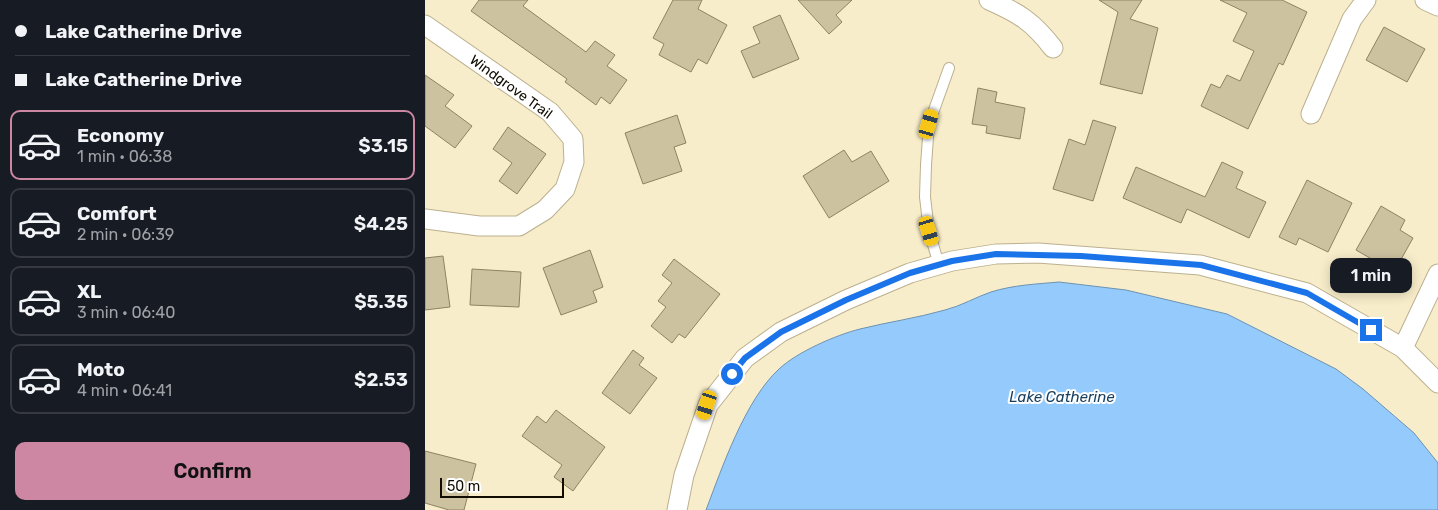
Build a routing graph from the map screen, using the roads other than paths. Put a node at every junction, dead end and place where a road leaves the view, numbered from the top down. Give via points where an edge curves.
1 (989, 0) edge
2 (1366, 0) edge
3 (1425, 0) edge
4 (1438, 6) edge
5 (425, 25) edge
6 (1053, 48) dead end
7 (949, 68) dead end
8 (1311, 114) dead end
9 (425, 219) edge
10 (939, 265) junction
11 (1438, 274) edge
12 (1403, 348) junction
13 (1438, 383) edge
14 (677, 510) edge

1 - 6 street via 1038,28
2 - 8 street via 1352,19
3 - 4 street
5 - 9 street, Windgrove Trail via 550,112 573,138 574,162 565,189 545,210 519,226 479,226
7 - 10 lane via 929,124 926,165 929,231
10 - 12 street via 996,254 1038,253 1201,265 1307,293
10 - 14 street via 910,273 846,300 781,332 745,358 707,405 684,475
11 - 12 street
12 - 13 street

